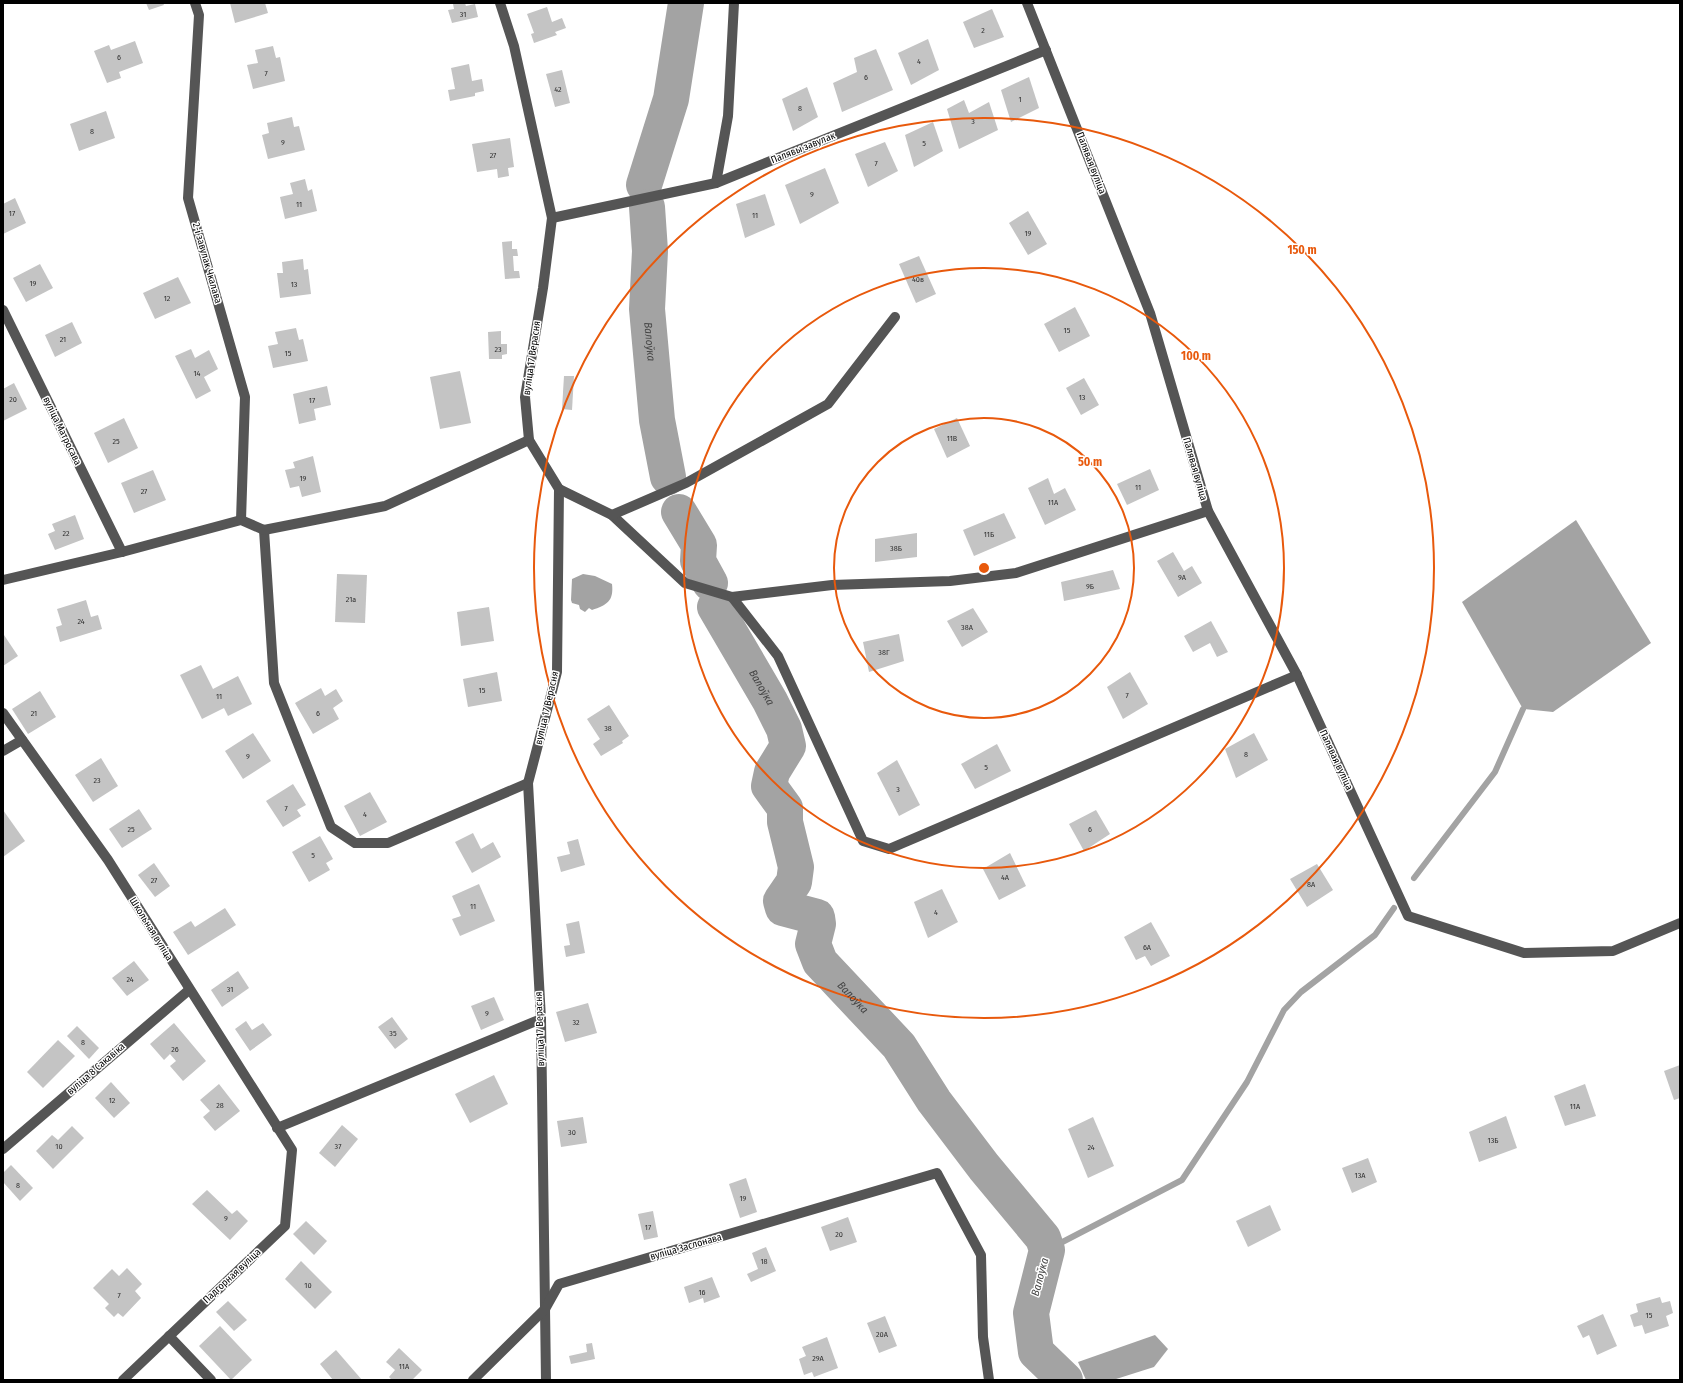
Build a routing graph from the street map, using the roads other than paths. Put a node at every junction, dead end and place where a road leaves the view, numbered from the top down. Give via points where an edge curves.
1 (195, 3) edge
2 (500, 3) edge
3 (734, 3) edge
4 (1027, 3) edge
5 (1046, 50) junction
6 (716, 184) junction
7 (552, 218) junction
8 (3, 310) edge
9 (895, 318) dead end
10 (529, 440) junction
11 (559, 489) junction
12 (1208, 511) junction
13 (612, 515) junction
14 (241, 520) junction
15 (264, 530) junction
16 (122, 552) junction
17 (3, 580) edge
18 (732, 597) junction
19 (1297, 675) junction
20 (3, 713) edge
21 (22, 740) junction
22 (3, 750) edge
23 (528, 783) junction
24 (1680, 923) edge
25 (190, 990) junction
26 (540, 1019) junction
27 (277, 1128) junction
28 (3, 1149) edge
29 (292, 1150) joint
30 (545, 1309) junction
31 (169, 1336) junction
32 (123, 1380) edge
33 (211, 1380) edge
34 (473, 1380) edge
35 (546, 1380) edge
36 (989, 1380) edge

1 - 14 street, 2-і завулак Чкалава via 199,15 188,198 245,397
2 - 7 street, вуліца 17 Верасня via 514,46
3 - 6 street via 728,116
4 - 5 street, Палявая вуліца
5 - 6 street, Палявы завулак
5 - 12 street, Палявая вуліца via 1150,313
6 - 7 street, Палявы завулак
7 - 10 street, вуліца 17 Верасня via 525,397
8 - 16 street, вуліца Матросава
9 - 13 street via 828,404 686,483
10 - 11 street, вуліца 17 Верасня
10 - 15 street via 385,506
11 - 13 street
11 - 23 street, вуліца 17 Верасня via 556,672
12 - 18 street via 1016,573 950,581 832,585
12 - 19 street, Палявая вуліца
13 - 18 street via 685,583
14 - 15 street
14 - 16 street
15 - 23 street via 274,683 330,827 355,843 388,843
16 - 17 street
18 - 19 street via 778,656 863,841 889,849
19 - 24 street, Палявая вуліца via 1408,916 1524,953 1613,951
20 - 21 street, Школьная вуліца
21 - 22 street
21 - 25 street, Школьная вуліца via 108,860
23 - 26 street, вуліца 17 Верасня
25 - 27 street, Школьная вуліца
25 - 28 street, вуліца 8 Сакавіка
26 - 27 street
26 - 30 street, вуліца 17 Верасня
27 - 29 street, Школьная вуліца
29 - 31 street, Падгорная вуліца via 285,1226
30 - 34 street, вуліца Заслонава
30 - 35 street, вуліца 17 Верасня
30 - 36 street, вуліца Заслонава via 558,1284 937,1173 981,1255 983,1337
31 - 32 street, Падгорная вуліца
31 - 33 street

